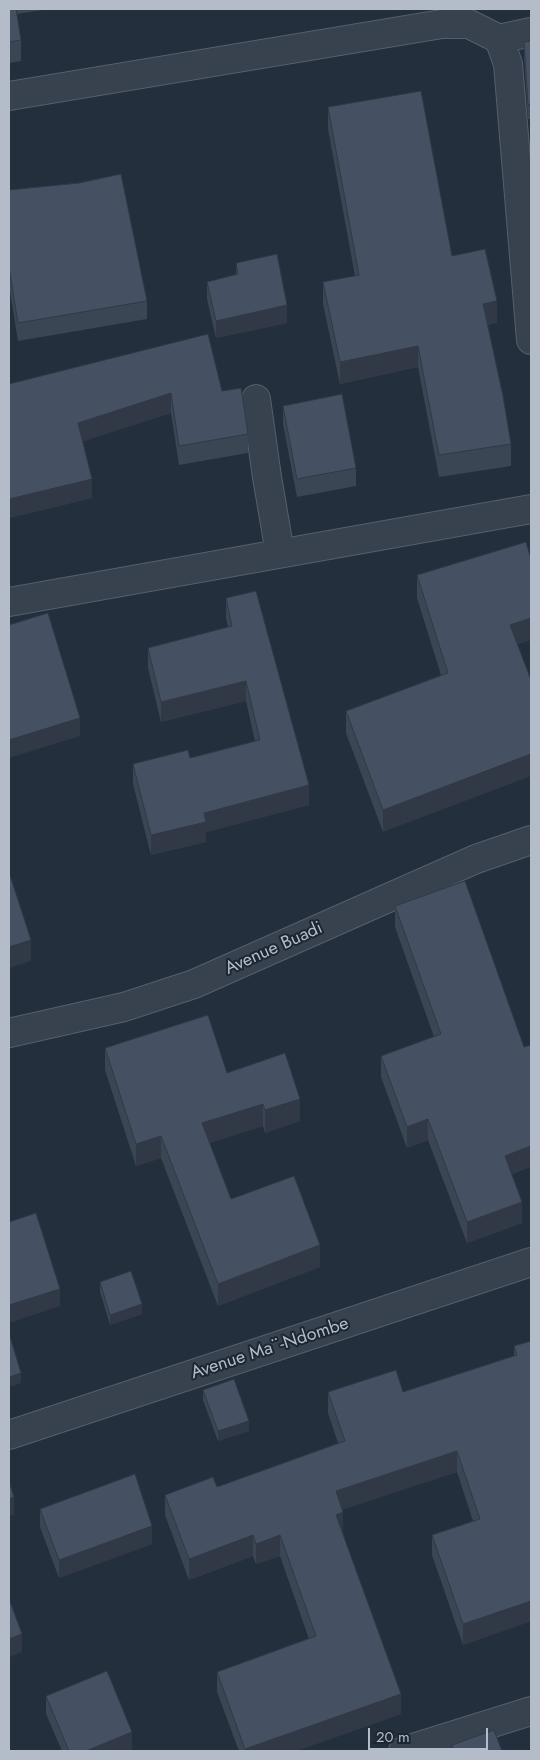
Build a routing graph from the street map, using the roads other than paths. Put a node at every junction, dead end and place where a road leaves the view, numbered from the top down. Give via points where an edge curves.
1 (531, 32) edge
2 (499, 39) junction
3 (9, 96) edge
4 (531, 340) edge
5 (256, 399) dead end
6 (531, 509) edge
7 (280, 553) junction
8 (9, 602) edge
9 (531, 840) edge
10 (9, 1033) edge
11 (531, 1262) edge
12 (9, 1435) edge
13 (531, 1711) edge
14 (403, 1751) edge

1 - 2 street
2 - 3 street via 469,24 442,24
2 - 4 street via 508,64
5 - 7 street
6 - 7 street
7 - 8 street
9 - 10 street, Avenue Buadi via 476,859 194,984 124,1007
11 - 12 street, Avenue Ma¨-Ndombe
13 - 14 street

